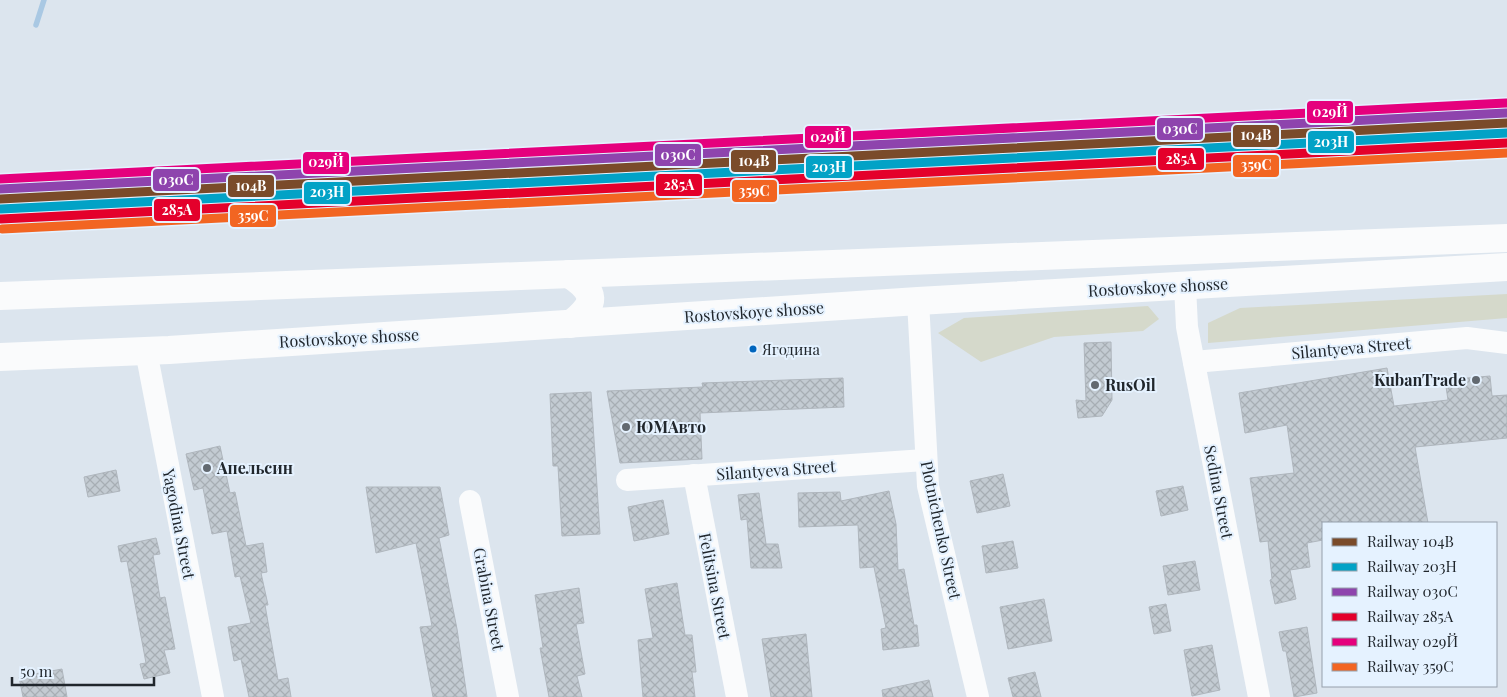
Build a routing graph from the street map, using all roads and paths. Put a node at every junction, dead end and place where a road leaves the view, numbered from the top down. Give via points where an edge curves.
1 (1507, 238) edge
2 (1507, 266) edge
3 (569, 274) junction
4 (1185, 286) junction
5 (0, 296) edge
6 (918, 301) junction
7 (571, 324) junction
8 (1507, 343) edge
9 (146, 351) junction
10 (0, 357) edge
11 (1194, 362) junction
12 (926, 460) junction
13 (694, 475) junction
14 (627, 480) dead end
15 (470, 500) dead end
16 (214, 697) edge
17 (508, 697) edge
18 (737, 697) edge
19 (978, 697) edge
20 (1259, 697) edge

1 - 3 highway
2 - 4 highway, Rostovskoye shosse
3 - 5 highway
3 - 7 highway via 588,289 591,298 586,313
4 - 6 highway, Rostovskoye shosse
4 - 11 street, Sedina Street via 1187,327
6 - 7 highway, Rostovskoye shosse
6 - 12 street, Plotnichenko Street
7 - 9 highway, Rostovskoye shosse
8 - 11 street, Silantyeva Street via 1467,338
9 - 10 highway, Rostovskoye shosse
9 - 16 street, Yagodina Street
11 - 20 street, Sedina Street
12 - 13 street, Silantyeva Street
12 - 19 street, Plotnichenko Street via 928,486
13 - 14 street, Silantyeva Street
13 - 18 street, Felitsina Street
15 - 17 street, Grabina Street

